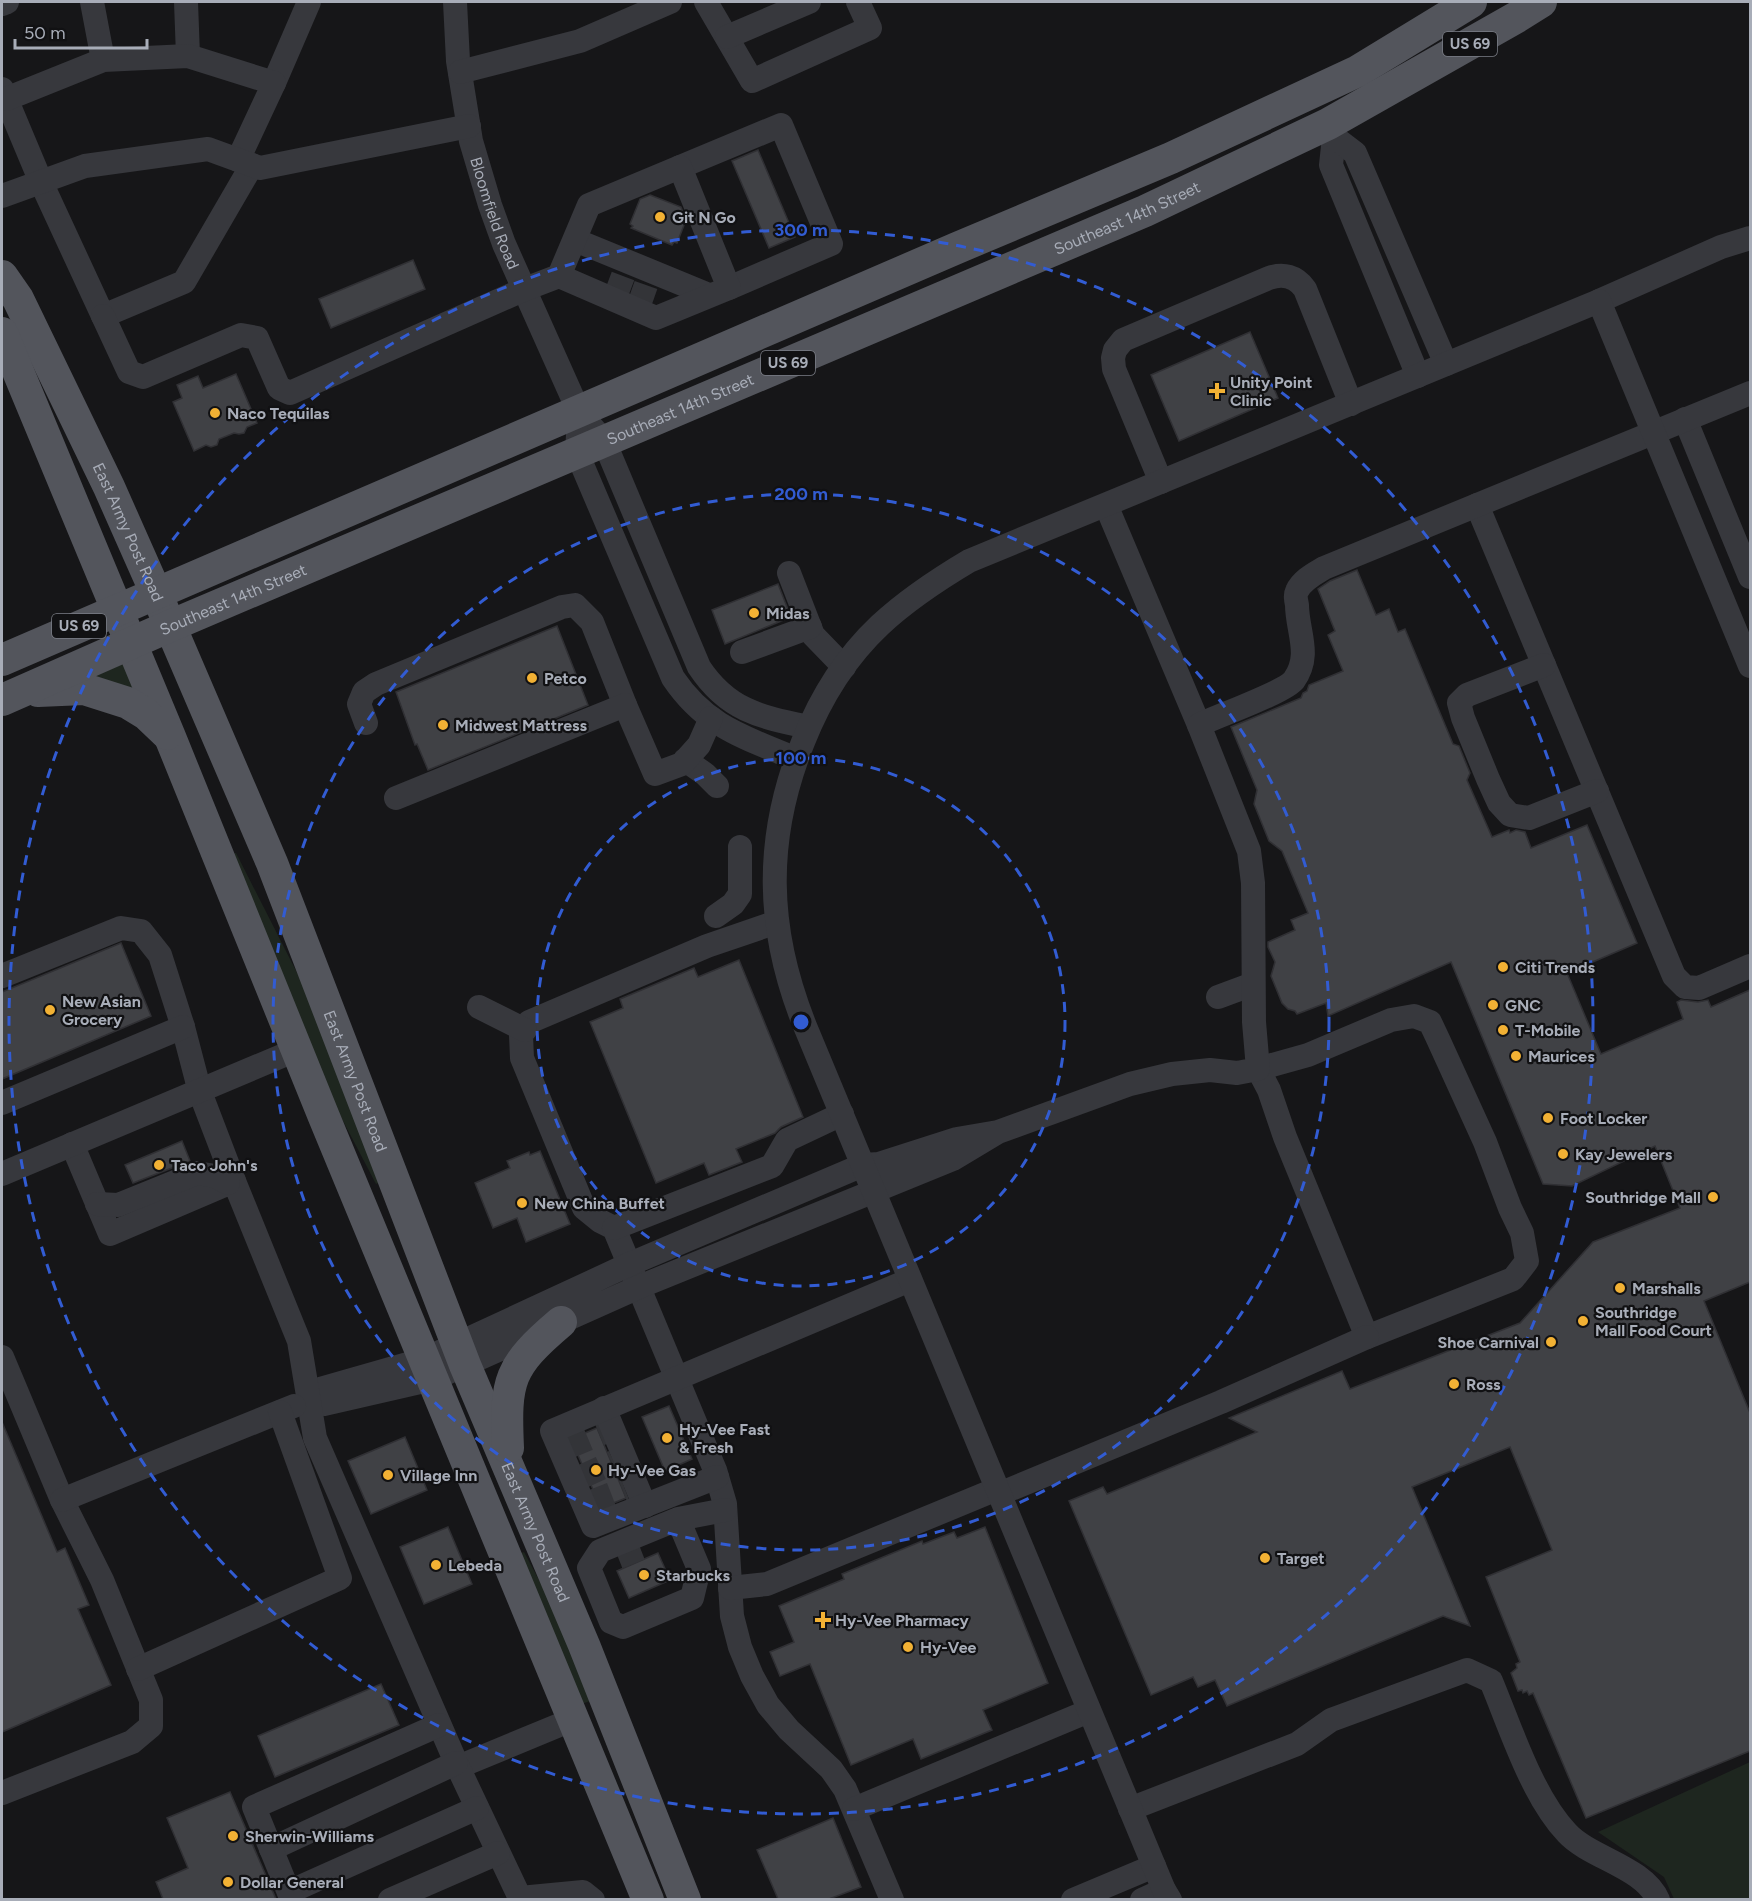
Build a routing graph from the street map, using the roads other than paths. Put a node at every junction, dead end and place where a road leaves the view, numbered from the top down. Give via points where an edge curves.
1 (7, 2) edge
2 (92, 2) edge
3 (186, 2) edge
4 (309, 2) edge
5 (455, 2) edge
6 (670, 2) edge
7 (706, 2) edge
8 (809, 2) edge
9 (858, 2) edge
10 (1471, 2) edge
11 (1540, 2) edge
12 (2, 3) edge
13 (727, 37) junction
14 (188, 56) junction
15 (103, 60) junction
16 (460, 72) junction
17 (274, 83) junction
18 (4, 94) edge
19 (469, 126) junction
20 (1331, 131) junction
21 (245, 162) junction
22 (680, 167) junction
23 (41, 182) junction
24 (2, 196) edge
25 (1750, 238) edge
26 (575, 240) junction
27 (2, 276) edge
28 (559, 276) junction
29 (621, 282) junction
30 (1412, 285) junction
31 (525, 289) junction
32 (644, 292) junction
33 (719, 292) junction
34 (1384, 296) junction
35 (1599, 301) junction
36 (104, 316) junction
37 (2, 333) edge
38 (1446, 364) junction
39 (1418, 376) junction
40 (1750, 393) edge
41 (1352, 404) junction
42 (579, 412) junction
43 (1685, 419) junction
44 (1653, 433) junction
45 (590, 447) junction
46 (1161, 482) junction
47 (1106, 505) junction
48 (1477, 505) junction
49 (789, 573) dead end
50 (1750, 577) edge
51 (156, 593) junction
52 (116, 610) junction
53 (170, 627) junction
54 (810, 627) junction
55 (131, 643) junction
56 (742, 652) dead end
57 (2, 660) edge
58 (1544, 665) junction
59 (1750, 666) edge
60 (844, 667) junction
61 (11, 696) edge
62 (625, 705) junction
63 (711, 718) junction
64 (366, 723) dead end
65 (1199, 725) junction
66 (809, 727) junction
67 (170, 737) junction
68 (685, 759) junction
69 (796, 759) junction
70 (717, 786) dead end
71 (1597, 791) junction
72 (396, 798) dead end
73 (740, 847) dead end
74 (716, 916) dead end
75 (777, 922) junction
76 (1750, 966) edge
77 (2, 976) edge
78 (1253, 984) junction
79 (1218, 997) dead end
80 (479, 1007) dead end
81 (183, 1027) junction
82 (525, 1030) junction
83 (296, 1050) junction
84 (1258, 1070) junction
85 (200, 1092) junction
86 (2, 1103) edge
87 (842, 1114) junction
88 (998, 1132) junction
89 (72, 1144) junction
90 (862, 1165) junction
91 (2, 1174) edge
92 (231, 1182) junction
93 (873, 1191) junction
94 (614, 1228) junction
95 (630, 1264) junction
96 (910, 1280) junction
97 (639, 1287) junction
98 (561, 1322) junction
99 (1367, 1337) junction
100 (461, 1354) junction
101 (2, 1357) edge
102 (429, 1369) junction
103 (676, 1377) junction
104 (310, 1399) junction
105 (280, 1412) junction
106 (606, 1423) junction
107 (509, 1467) junction
108 (717, 1477) junction
109 (998, 1492) junction
110 (635, 1493) junction
111 (62, 1500) junction
112 (725, 1510) junction
113 (661, 1530) junction
114 (730, 1588) junction
115 (138, 1669) junction
116 (1089, 1711) junction
117 (574, 1719) junction
118 (439, 1725) junction
119 (457, 1765) junction
120 (2, 1793) edge
121 (477, 1808) junction
122 (854, 1809) junction
123 (1130, 1809) junction
124 (271, 1849) junction
125 (498, 1852) junction
126 (1154, 1866) junction
127 (683, 1894) edge
128 (1167, 1895) edge
129 (290, 1896) edge
130 (562, 1897) edge
131 (390, 1899) edge
132 (518, 1899) edge
133 (594, 1899) edge
134 (648, 1899) edge
135 (891, 1899) edge
136 (1073, 1899) edge
137 (1142, 1899) edge
138 (1658, 1899) edge

1 - 12 street
2 - 15 street
3 - 14 street
4 - 17 street
5 - 16 street, Bloomfield Road
6 - 16 street via 580,41
7 - 13 street
8 - 13 street
9 - 13 street via 870,28 752,81
10 - 42 main road, US 69 via 1358,71 1305,97
11 - 20 main road, Southeast 14th Street / US 69
14 - 15 street
14 - 17 street
15 - 18 street
16 - 19 street, Bloomfield Road
17 - 21 street
18 - 23 street
19 - 21 street via 260,168
19 - 31 street, Bloomfield Road via 490,206
20 - 30 street via 1355,153
20 - 34 street via 1331,165
20 - 45 main road, Southeast 14th Street / US 69
21 - 23 street via 208,149 86,166
21 - 36 street via 184,282
22 - 26 street via 589,205
22 - 33 street
22 - 33 street via 781,125 831,244
23 - 24 street
23 - 36 street
25 - 35 street
26 - 28 street
26 - 29 street
27 - 51 main road, East Army Post Road via 18,299
28 - 29 street
28 - 31 street
29 - 32 street
29 - 32 street
30 - 34 street
30 - 38 street
31 - 36 street via 290,393 279,388 257,338 241,335 144,377 129,372
31 - 42 street, Bloomfield Road
32 - 33 street
32 - 33 street via 656,318
34 - 39 street
35 - 38 street
35 - 44 street
37 - 52 main road
38 - 39 street
39 - 41 street
40 - 43 street
41 - 46 street
41 - 46 street via 1305,289 1288,276 1269,278 1118,344 1113,357 1116,378
42 - 45 street
42 - 51 main road, US 69
43 - 44 street
43 - 50 street
44 - 48 street
44 - 59 street
45 - 53 main road, Southeast 14th Street / US 69
45 - 63 street via 673,678 684,694
45 - 66 street via 711,686 755,714
46 - 47 street
47 - 60 street via 969,561 937,580 879,627
47 - 65 street
48 - 58 street
48 - 65 street via 1307,578 1296,592 1304,643 1303,664 1293,682
49 - 54 street
51 - 52 main road, US 69
51 - 53 main road, East Army Post Road
52 - 55 main road
52 - 57 main road, US 69
53 - 55 main road, Southeast 14th Street / US 69
53 - 100 main road, East Army Post Road via 272,863
54 - 56 street
54 - 60 street via 817,640
55 - 61 main road, Southeast 14th Street / US 69
55 - 67 main road
58 - 71 street
58 - 71 street via 1467,695 1459,703 1488,779 1499,804 1510,815 1528,818
60 - 66 street
61 - 67 main road via 84,689 128,703
62 - 64 street via 592,622 575,605 376,684 364,692 359,704
62 - 68 street via 655,774 682,764
62 - 72 street
63 - 68 street via 699,745
63 - 69 street via 724,728
65 - 78 street via 1249,851 1253,883
66 - 69 street
67 - 83 main road
68 - 70 street
69 - 75 street via 778,823 774,860
71 - 76 street via 1674,976 1685,987 1699,988
73 - 74 street via 740,894
75 - 82 street via 706,946 546,1014 529,1022
75 - 87 street via 797,1007
77 - 81 street via 121,928 141,931 160,955
78 - 79 street
78 - 84 street
80 - 82 street
81 - 85 street
81 - 86 street
82 - 94 street via 521,1035 522,1058 584,1208
83 - 85 street
83 - 102 main road
84 - 88 street via 1172,1074 1130,1084
84 - 99 street
84 - 99 street via 1308,1055 1390,1020 1414,1016 1430,1022 1485,1142 1522,1233 1527,1261 1513,1279
85 - 89 street
85 - 92 street
87 - 90 street
87 - 94 street via 787,1140 772,1166
88 - 90 street via 957,1139 879,1164
88 - 93 street via 953,1159
89 - 91 street
89 - 92 street via 110,1234
90 - 93 street
90 - 95 street
92 - 104 street via 299,1341
93 - 96 street
93 - 97 street
94 - 95 street
95 - 97 street
95 - 100 street
96 - 103 street
96 - 109 street
97 - 98 street
97 - 103 street
98 - 100 street
98 - 107 main road via 538,1341 510,1381 506,1411
99 - 109 street
100 - 102 street
100 - 107 main road, East Army Post Road
101 - 111 street
102 - 104 street via 320,1389
102 - 117 main road
103 - 106 street
103 - 108 street
104 - 105 street
104 - 118 street via 315,1438
105 - 111 street
105 - 115 street via 340,1578
106 - 110 street
106 - 110 street via 552,1431 564,1450 593,1526
107 - 127 main road, East Army Post Road
108 - 110 street
108 - 112 street
109 - 114 street via 767,1584
109 - 116 street
111 - 115 street via 102,1580
112 - 113 street
112 - 114 street
113 - 113 street via 699,1569 692,1598 623,1627 611,1623 589,1568 609,1554
114 - 122 street via 737,1636 768,1705 831,1769
115 - 120 street via 151,1700 151,1726 132,1742
116 - 122 street
116 - 123 street
117 - 119 street
117 - 127 main road via 586,1719 606,1744 645,1841
117 - 134 main road
118 - 119 street
118 - 124 street via 254,1807
119 - 121 street
119 - 124 street
121 - 125 street
121 - 129 street
122 - 135 street
123 - 126 street
123 - 138 street via 1297,1744 1331,1720 1467,1670 1491,1682 1536,1787 1568,1836 1642,1879
124 - 129 street
125 - 131 street
125 - 132 street
126 - 128 street
126 - 136 street
128 - 137 street
130 - 132 street
130 - 133 street via 583,1892

